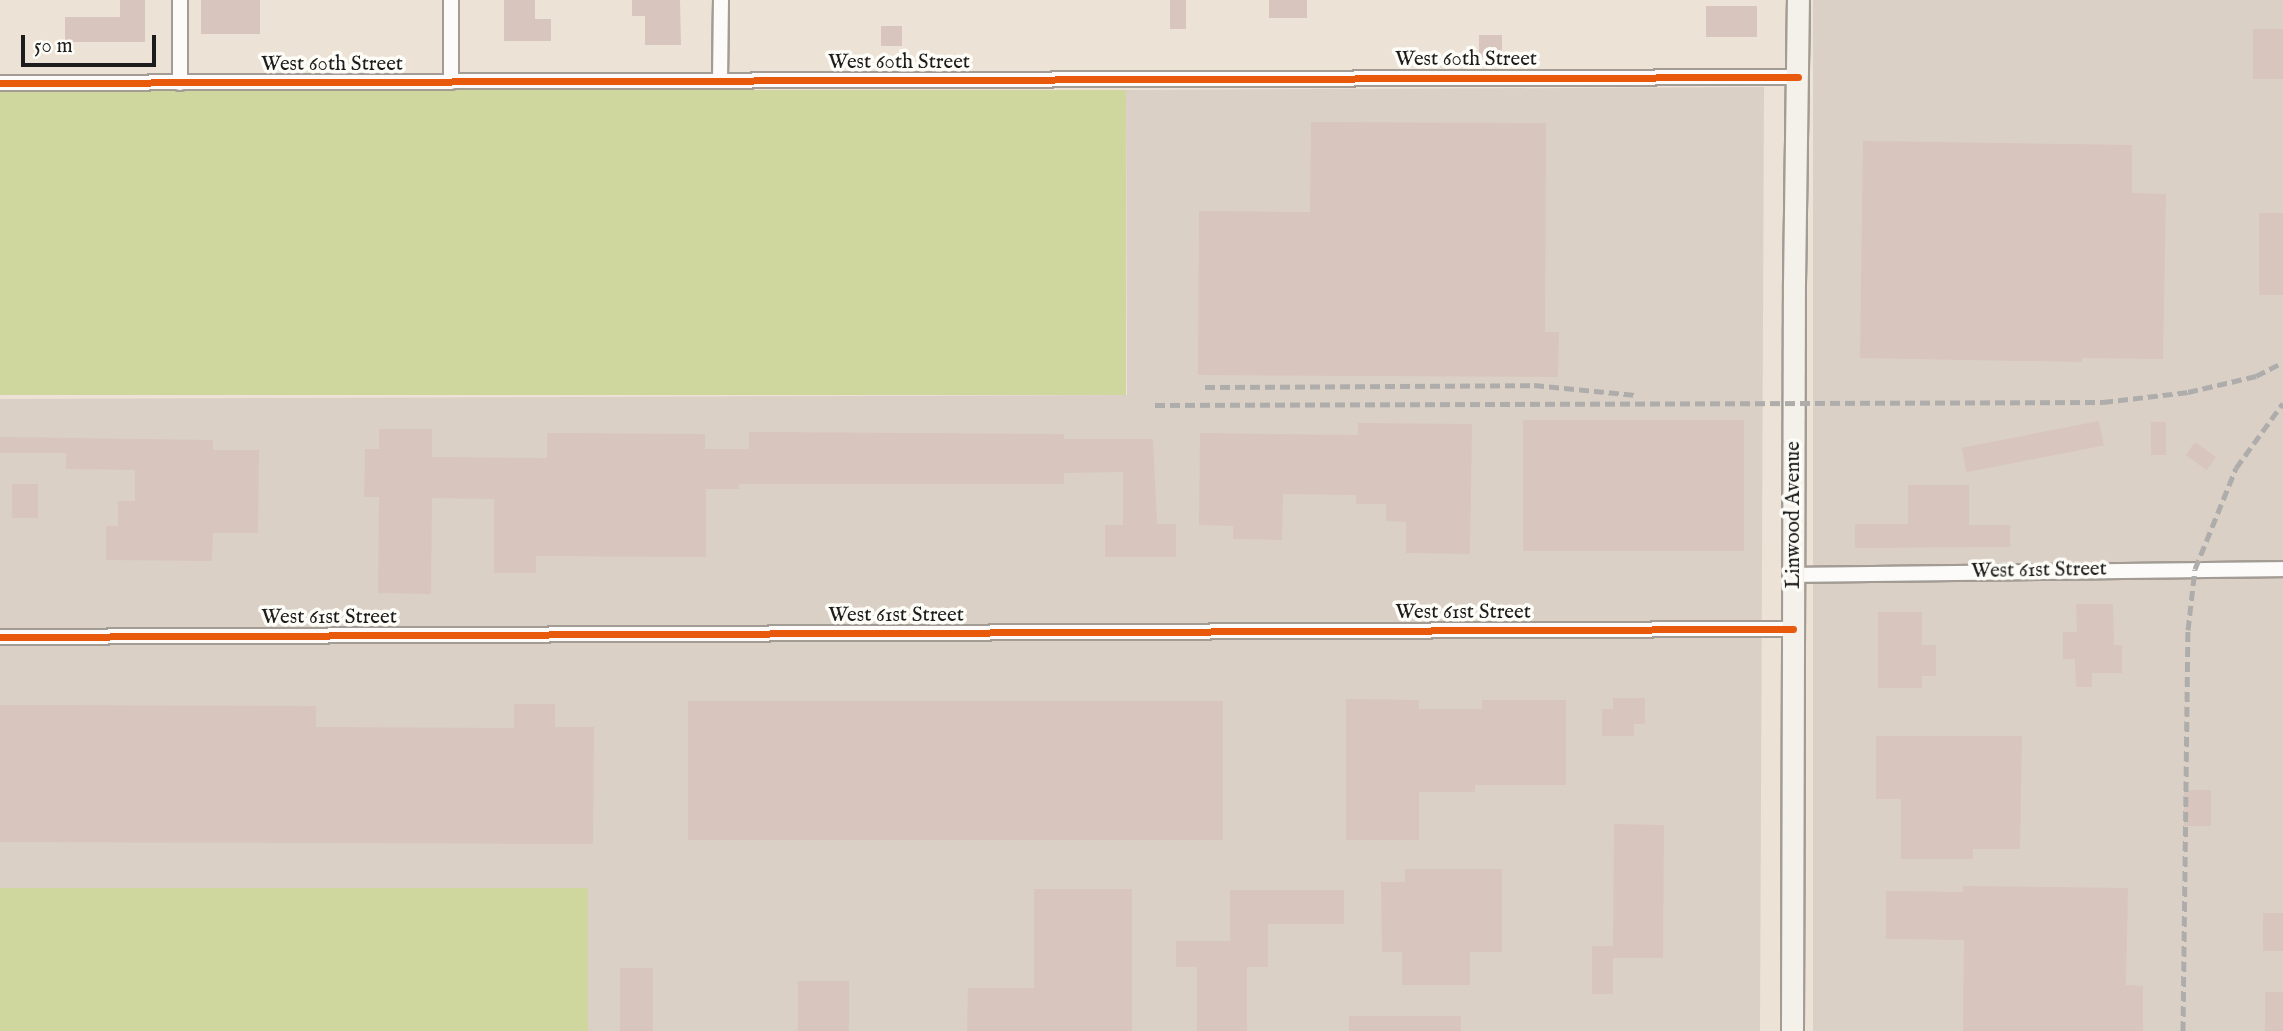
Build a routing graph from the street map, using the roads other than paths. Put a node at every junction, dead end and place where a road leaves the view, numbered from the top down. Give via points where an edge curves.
1 (180, 0) edge
2 (451, 0) edge
3 (721, 0) edge
4 (1798, 0) edge
5 (1798, 77) junction
6 (720, 81) junction
7 (451, 82) junction
8 (0, 83) edge
9 (180, 83) junction
10 (2283, 569) edge
11 (1795, 575) junction
12 (1793, 629) junction
13 (0, 637) edge
14 (1792, 1031) edge

1 - 9 street
2 - 7 street
3 - 6 street
4 - 5 main road, Linwood Avenue
5 - 6 street, West 60th Street
5 - 11 main road, Linwood Avenue
6 - 7 street, West 60th Street
7 - 9 street, West 60th Street
8 - 9 street, West 60th Street
10 - 11 street, West 61st Street
11 - 12 main road, Linwood Avenue
12 - 13 street, West 61st Street
12 - 14 main road, Linwood Avenue

